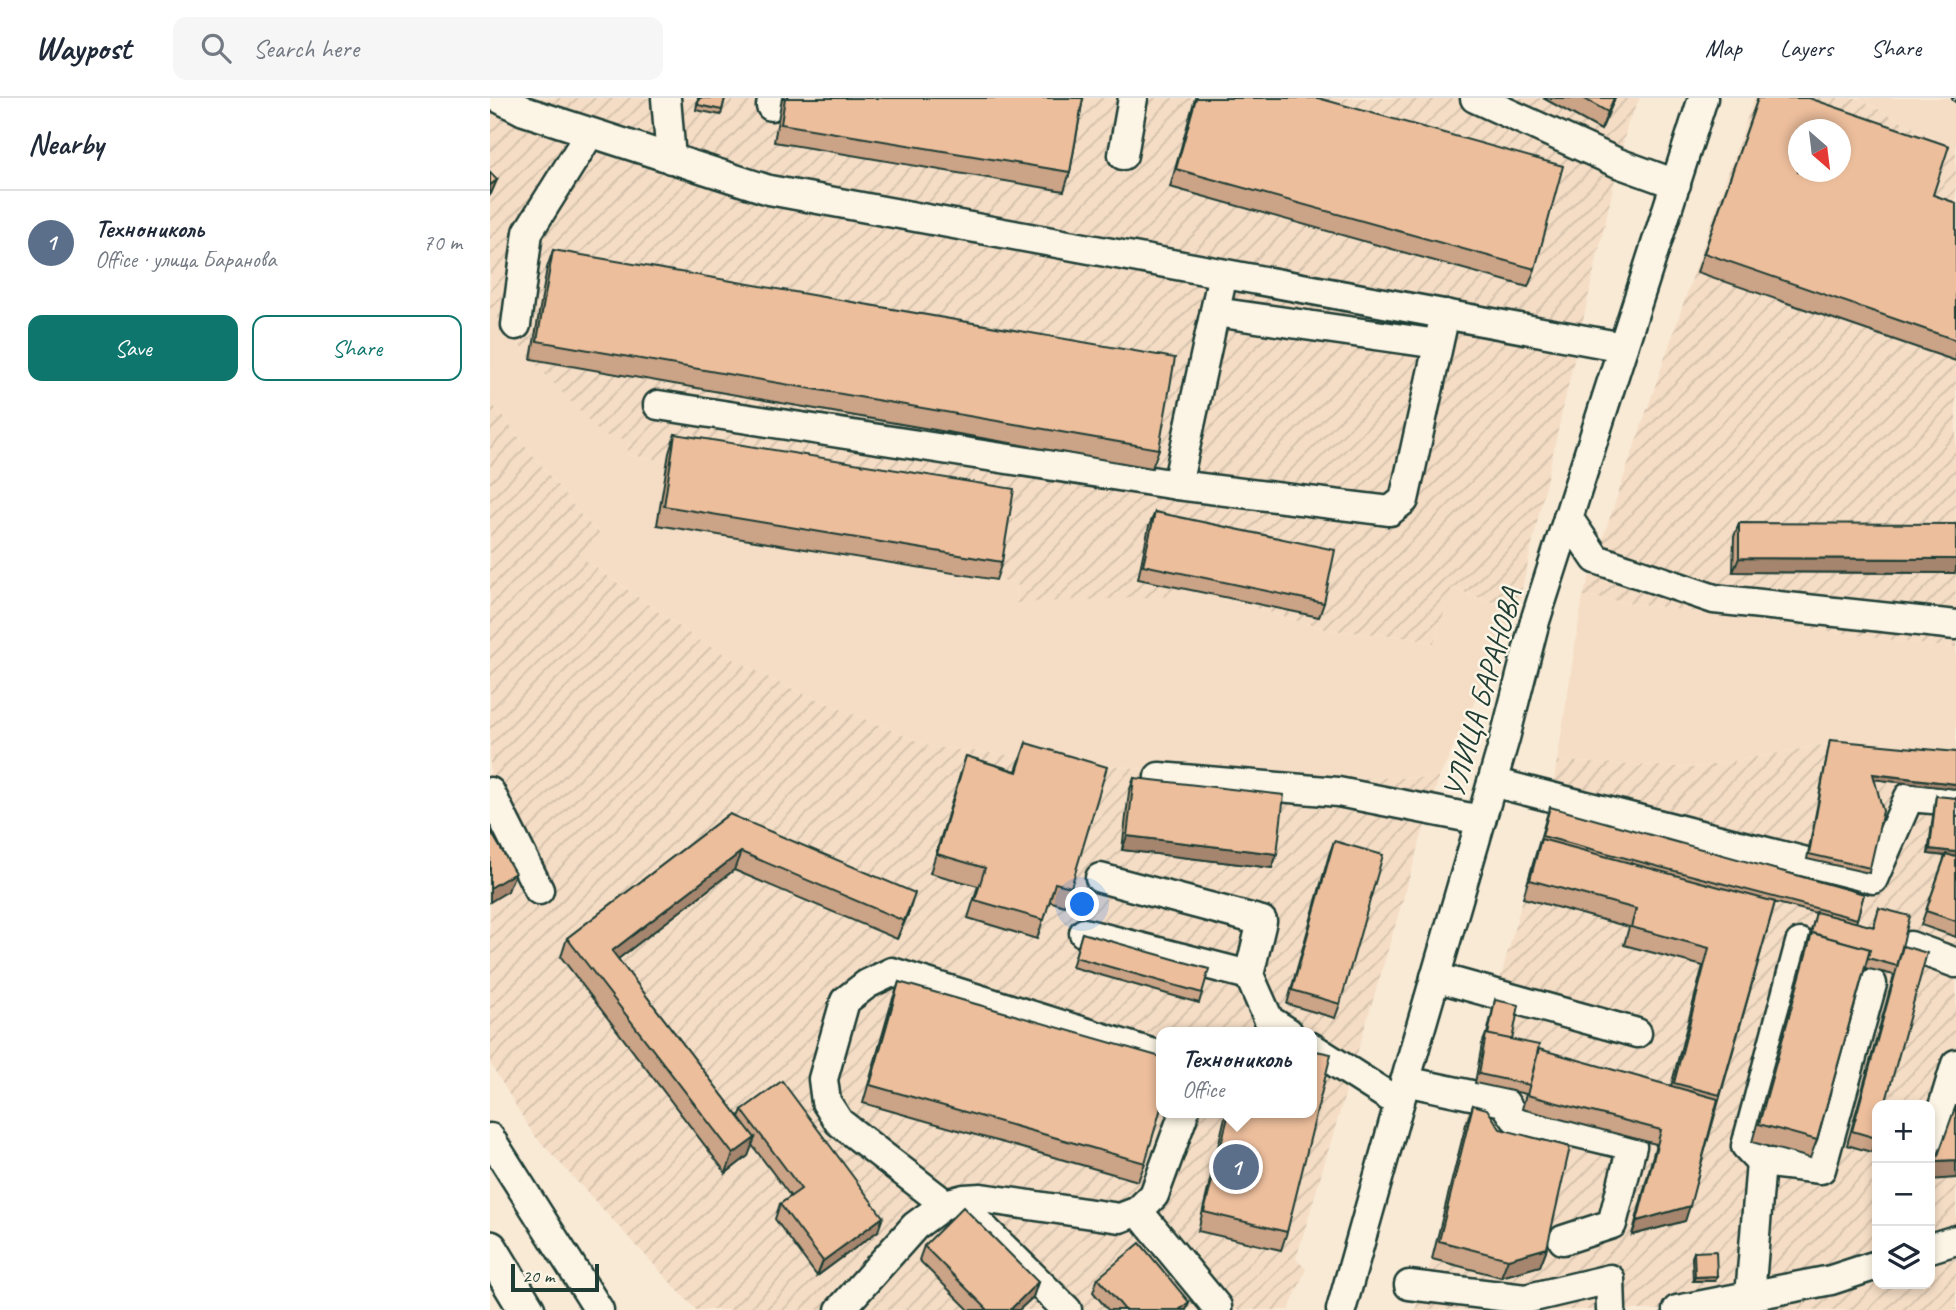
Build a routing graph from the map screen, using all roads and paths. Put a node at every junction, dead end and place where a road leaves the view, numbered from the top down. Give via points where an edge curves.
1 (499, 98) edge
2 (666, 98) edge
3 (1133, 98) edge
4 (1475, 98) edge
5 (1703, 98) edge
6 (590, 133) junction
7 (1123, 155) dead end
8 (671, 159) junction
9 (1676, 184) junction
10 (1223, 274) junction
11 (1215, 312) junction
12 (1445, 314) junction
13 (516, 325) dead end
14 (1438, 344) junction
15 (1623, 347) junction
16 (658, 405) dead end
17 (1177, 485) junction
18 (1568, 518) junction
19 (1956, 625) edge
20 (1159, 777) dead end
21 (1492, 782) junction
22 (490, 792) edge
23 (1956, 801) edge
24 (1481, 820) junction
25 (1100, 878) dead end
26 (539, 890) dead end
27 (1084, 933) edge
28 (1800, 943) dead end
29 (1910, 946) edge
30 (1956, 962) edge
31 (1250, 975) junction
32 (1436, 977) junction
33 (1872, 984) dead end
34 (1280, 1027) edge
35 (1637, 1033) dead end
36 (1317, 1050) edge
37 (1156, 1054) edge
38 (1956, 1065) edge
39 (1402, 1092) junction
40 (1182, 1118) edge
41 (1935, 1134) edge
42 (490, 1138) edge
43 (1760, 1162) junction
44 (951, 1202) junction
45 (1138, 1211) junction
46 (1563, 1240) dead end
47 (1956, 1240) edge
48 (1935, 1246) edge
49 (490, 1249) edge
50 (1872, 1267) edge
51 (1409, 1284) dead end
52 (1749, 1296) junction
53 (527, 1310) edge
54 (598, 1310) edge
55 (840, 1310) edge
56 (1067, 1310) edge
57 (1217, 1310) edge
58 (1340, 1310) edge
59 (1611, 1310) edge
60 (1677, 1310) edge

1 - 6 street
2 - 8 street
3 - 7 street
4 - 9 street via 1618,163
5 - 9 street, УЛИЦА БАРАНОВА
6 - 8 street
6 - 13 street via 528,232
8 - 10 street via 769,190
9 - 15 street, УЛИЦА БАРАНОВА
10 - 11 street
10 - 12 street
11 - 14 street
11 - 17 street
12 - 14 street
12 - 15 street
14 - 17 street via 1404,500 1390,511
15 - 18 street, УЛИЦА БАРАНОВА
16 - 17 street
18 - 19 street via 1596,559 1714,599
18 - 21 street, УЛИЦА БАРАНОВА
20 - 24 street via 1338,792
21 - 23 street via 1873,879 1909,797
21 - 24 street, УЛИЦА БАРАНОВА
22 - 26 street
24 - 32 street, УЛИЦА БАРАНОВА
25 - 31 street via 1262,921
27 - 31 street
28 - 43 street via 1746,1146
29 - 30 street
31 - 34 street via 1269,1020
32 - 35 street
32 - 39 street, УЛИЦА БАРАНОВА
33 - 43 street via 1821,1169
36 - 39 street
37 - 44 street via 892,972 867,984 845,1001 823,1079 826,1102 839,1122
38 - 41 street
39 - 46 street via 1504,1102 1515,1118 1632,1146 1612,1224
39 - 58 street, УЛИЦА БАРАНОВА
40 - 45 street via 1154,1195
42 - 54 street
43 - 52 street
44 - 45 street via 981,1198 1120,1217
44 - 55 street via 915,1226
44 - 56 street
45 - 57 street
47 - 48 street
49 - 53 main road
50 - 52 street
51 - 59 street via 1525,1299 1610,1279
52 - 60 street

